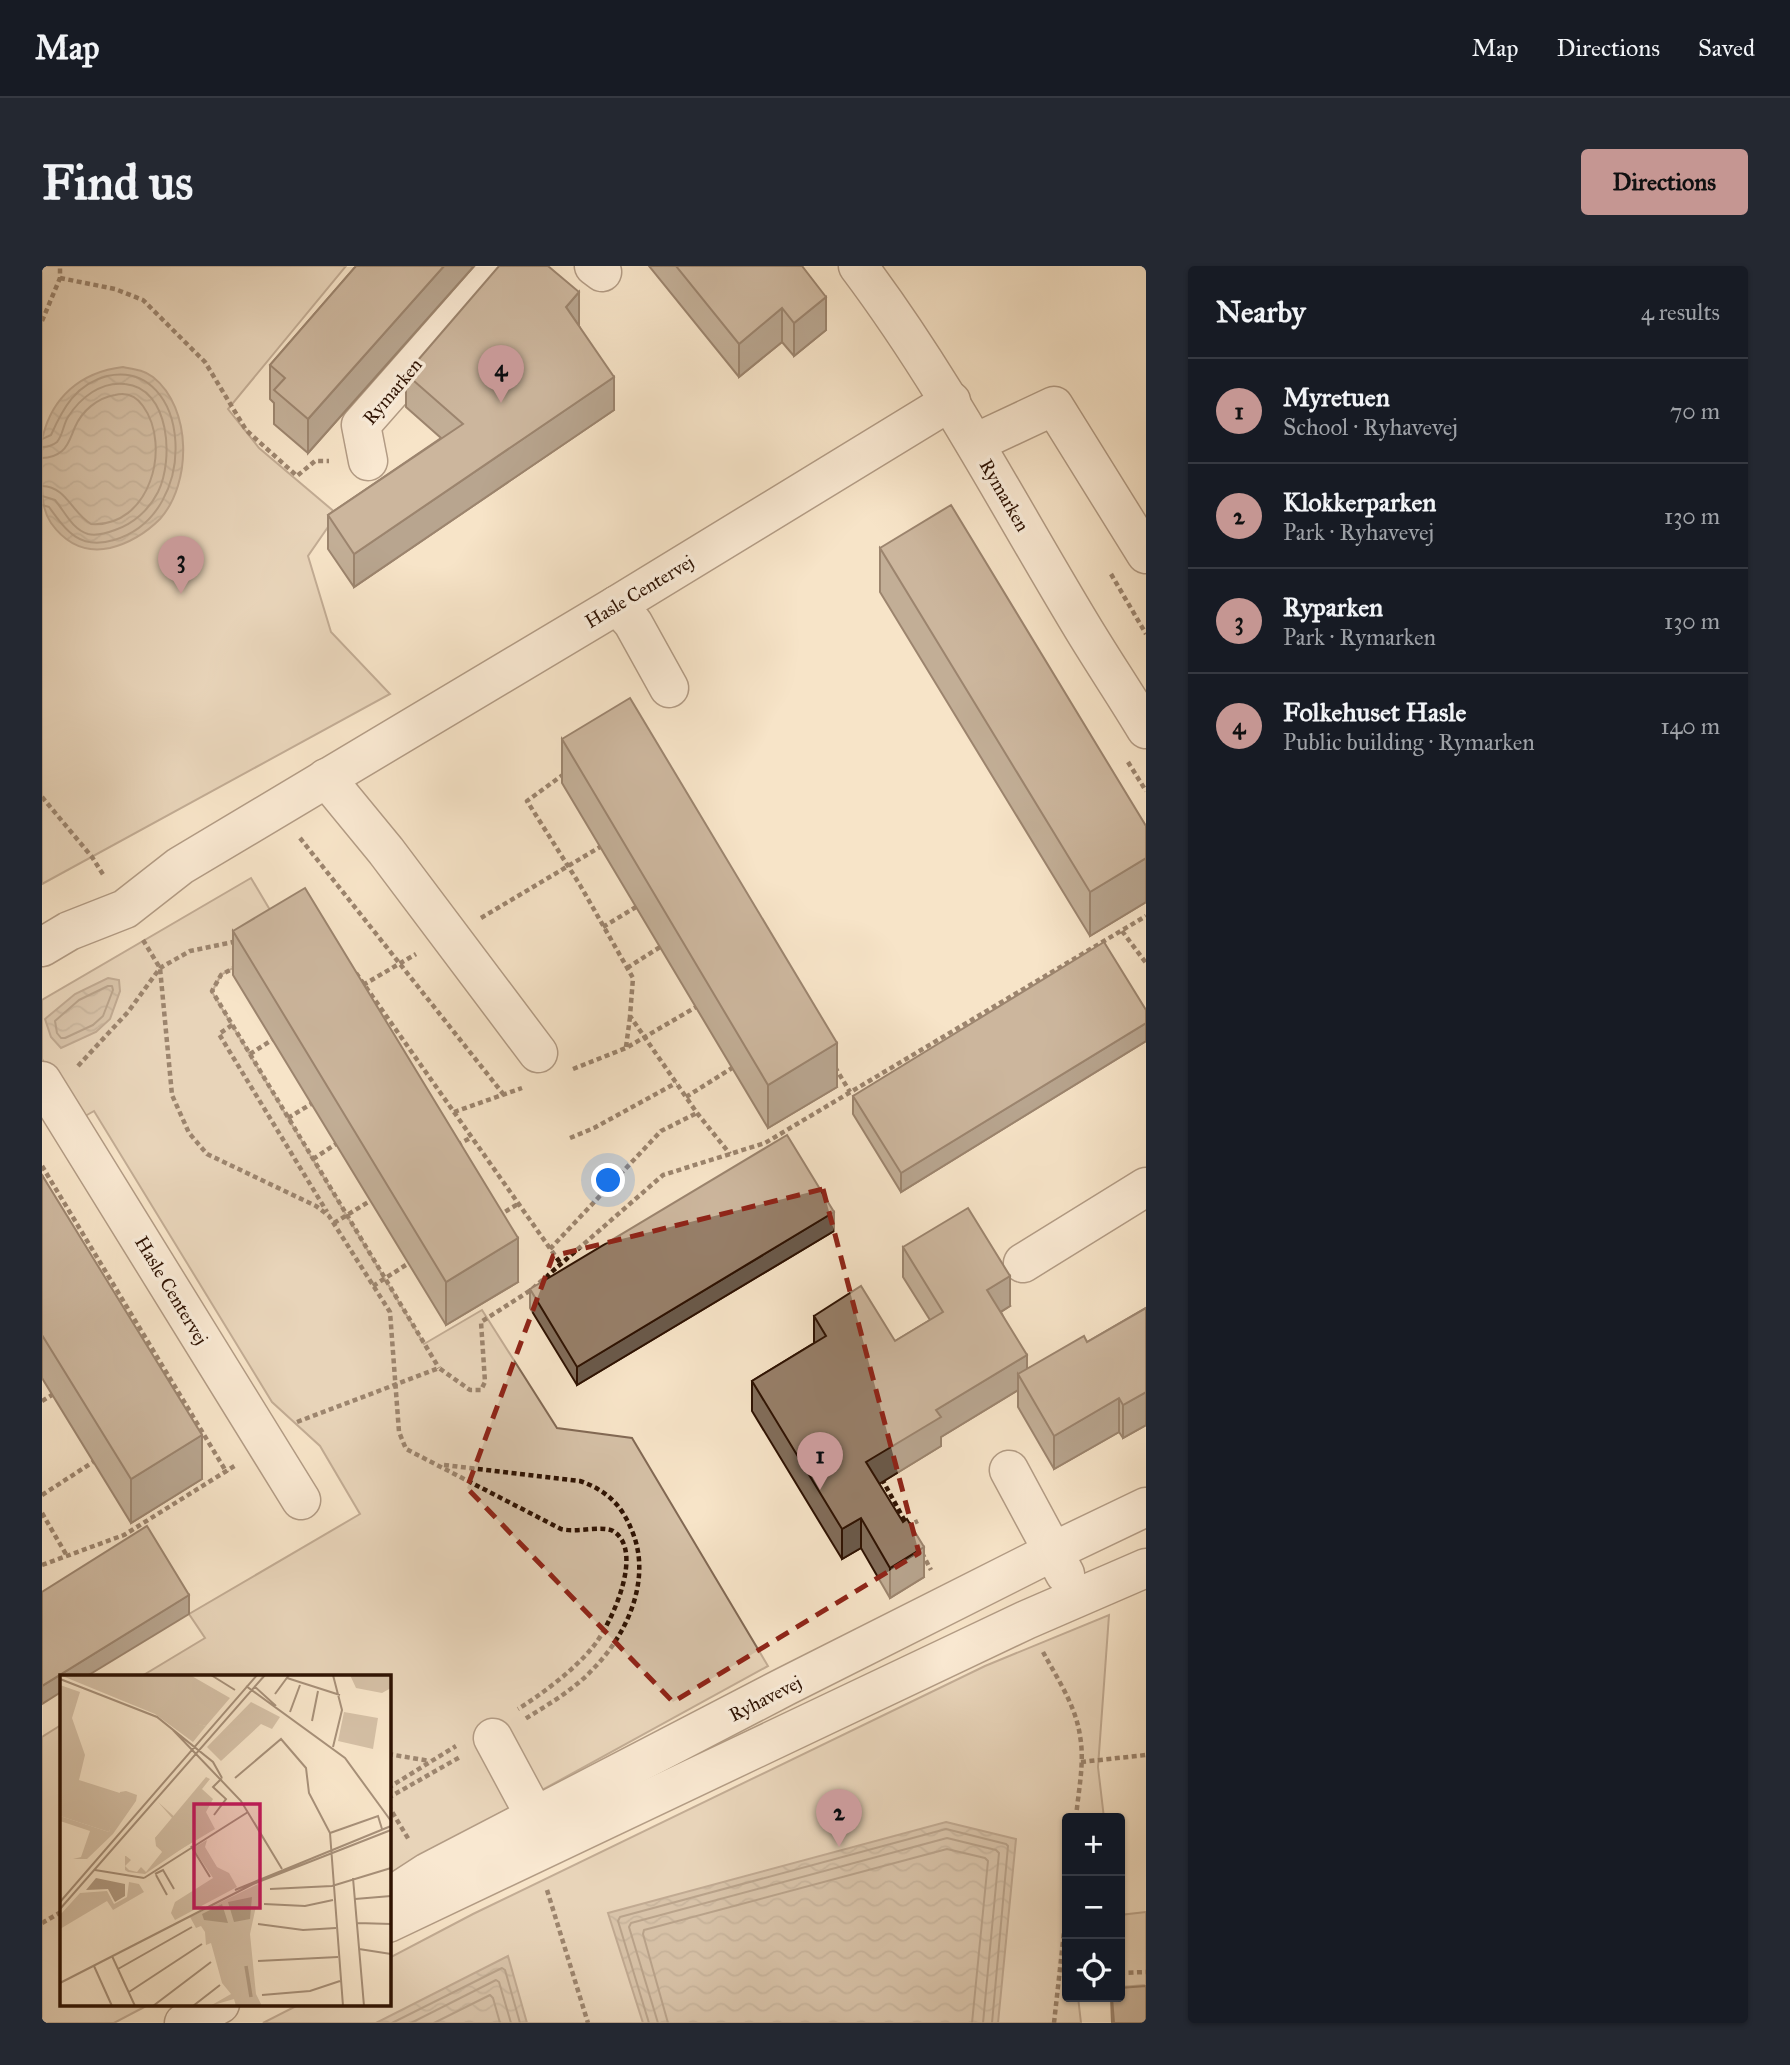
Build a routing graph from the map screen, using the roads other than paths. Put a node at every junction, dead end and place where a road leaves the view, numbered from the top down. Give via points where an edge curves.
1 (501, 266) edge
2 (858, 266) edge
3 (951, 401) junction
4 (975, 443) junction
5 (368, 461) road end
6 (1146, 554) edge
7 (617, 605) junction
8 (669, 688) dead end
9 (1146, 729) edge
10 (326, 778) junction
11 (42, 947) edge
12 (538, 1053) dead end
13 (42, 1081) edge
14 (1146, 1187) edge
15 (1023, 1263) dead end
16 (1009, 1470) dead end
17 (301, 1500) dead end
18 (1146, 1507) edge
19 (1054, 1551) junction
20 (1146, 1568) edge
21 (1078, 1598) junction
22 (490, 1731) road end
23 (536, 1818) junction
24 (390, 1897) edge
25 (390, 1922) edge
26 (216, 2006) edge
27 (184, 2023) edge

1 - 5 street, Rymarken via 360,425
2 - 3 street, Rymarken
3 - 4 street, Rymarken
3 - 7 street, Hasle Centervej
4 - 6 street via 1054,406
4 - 9 street, Rymarken
7 - 8 street via 633,623
7 - 10 street, Hasle Centervej
10 - 11 street, Hasle Centervej via 180,866 125,909
10 - 12 street
13 - 17 street, Hasle Centervej
14 - 15 street
16 - 19 street
18 - 19 street, Ryhavevej
19 - 21 street
19 - 23 street, Ryhavevej
20 - 21 street, Ryhavevej
21 - 25 street, Ryhavevej
22 - 23 street
23 - 24 street, Ryhavevej via 428,1872
26 - 27 street

